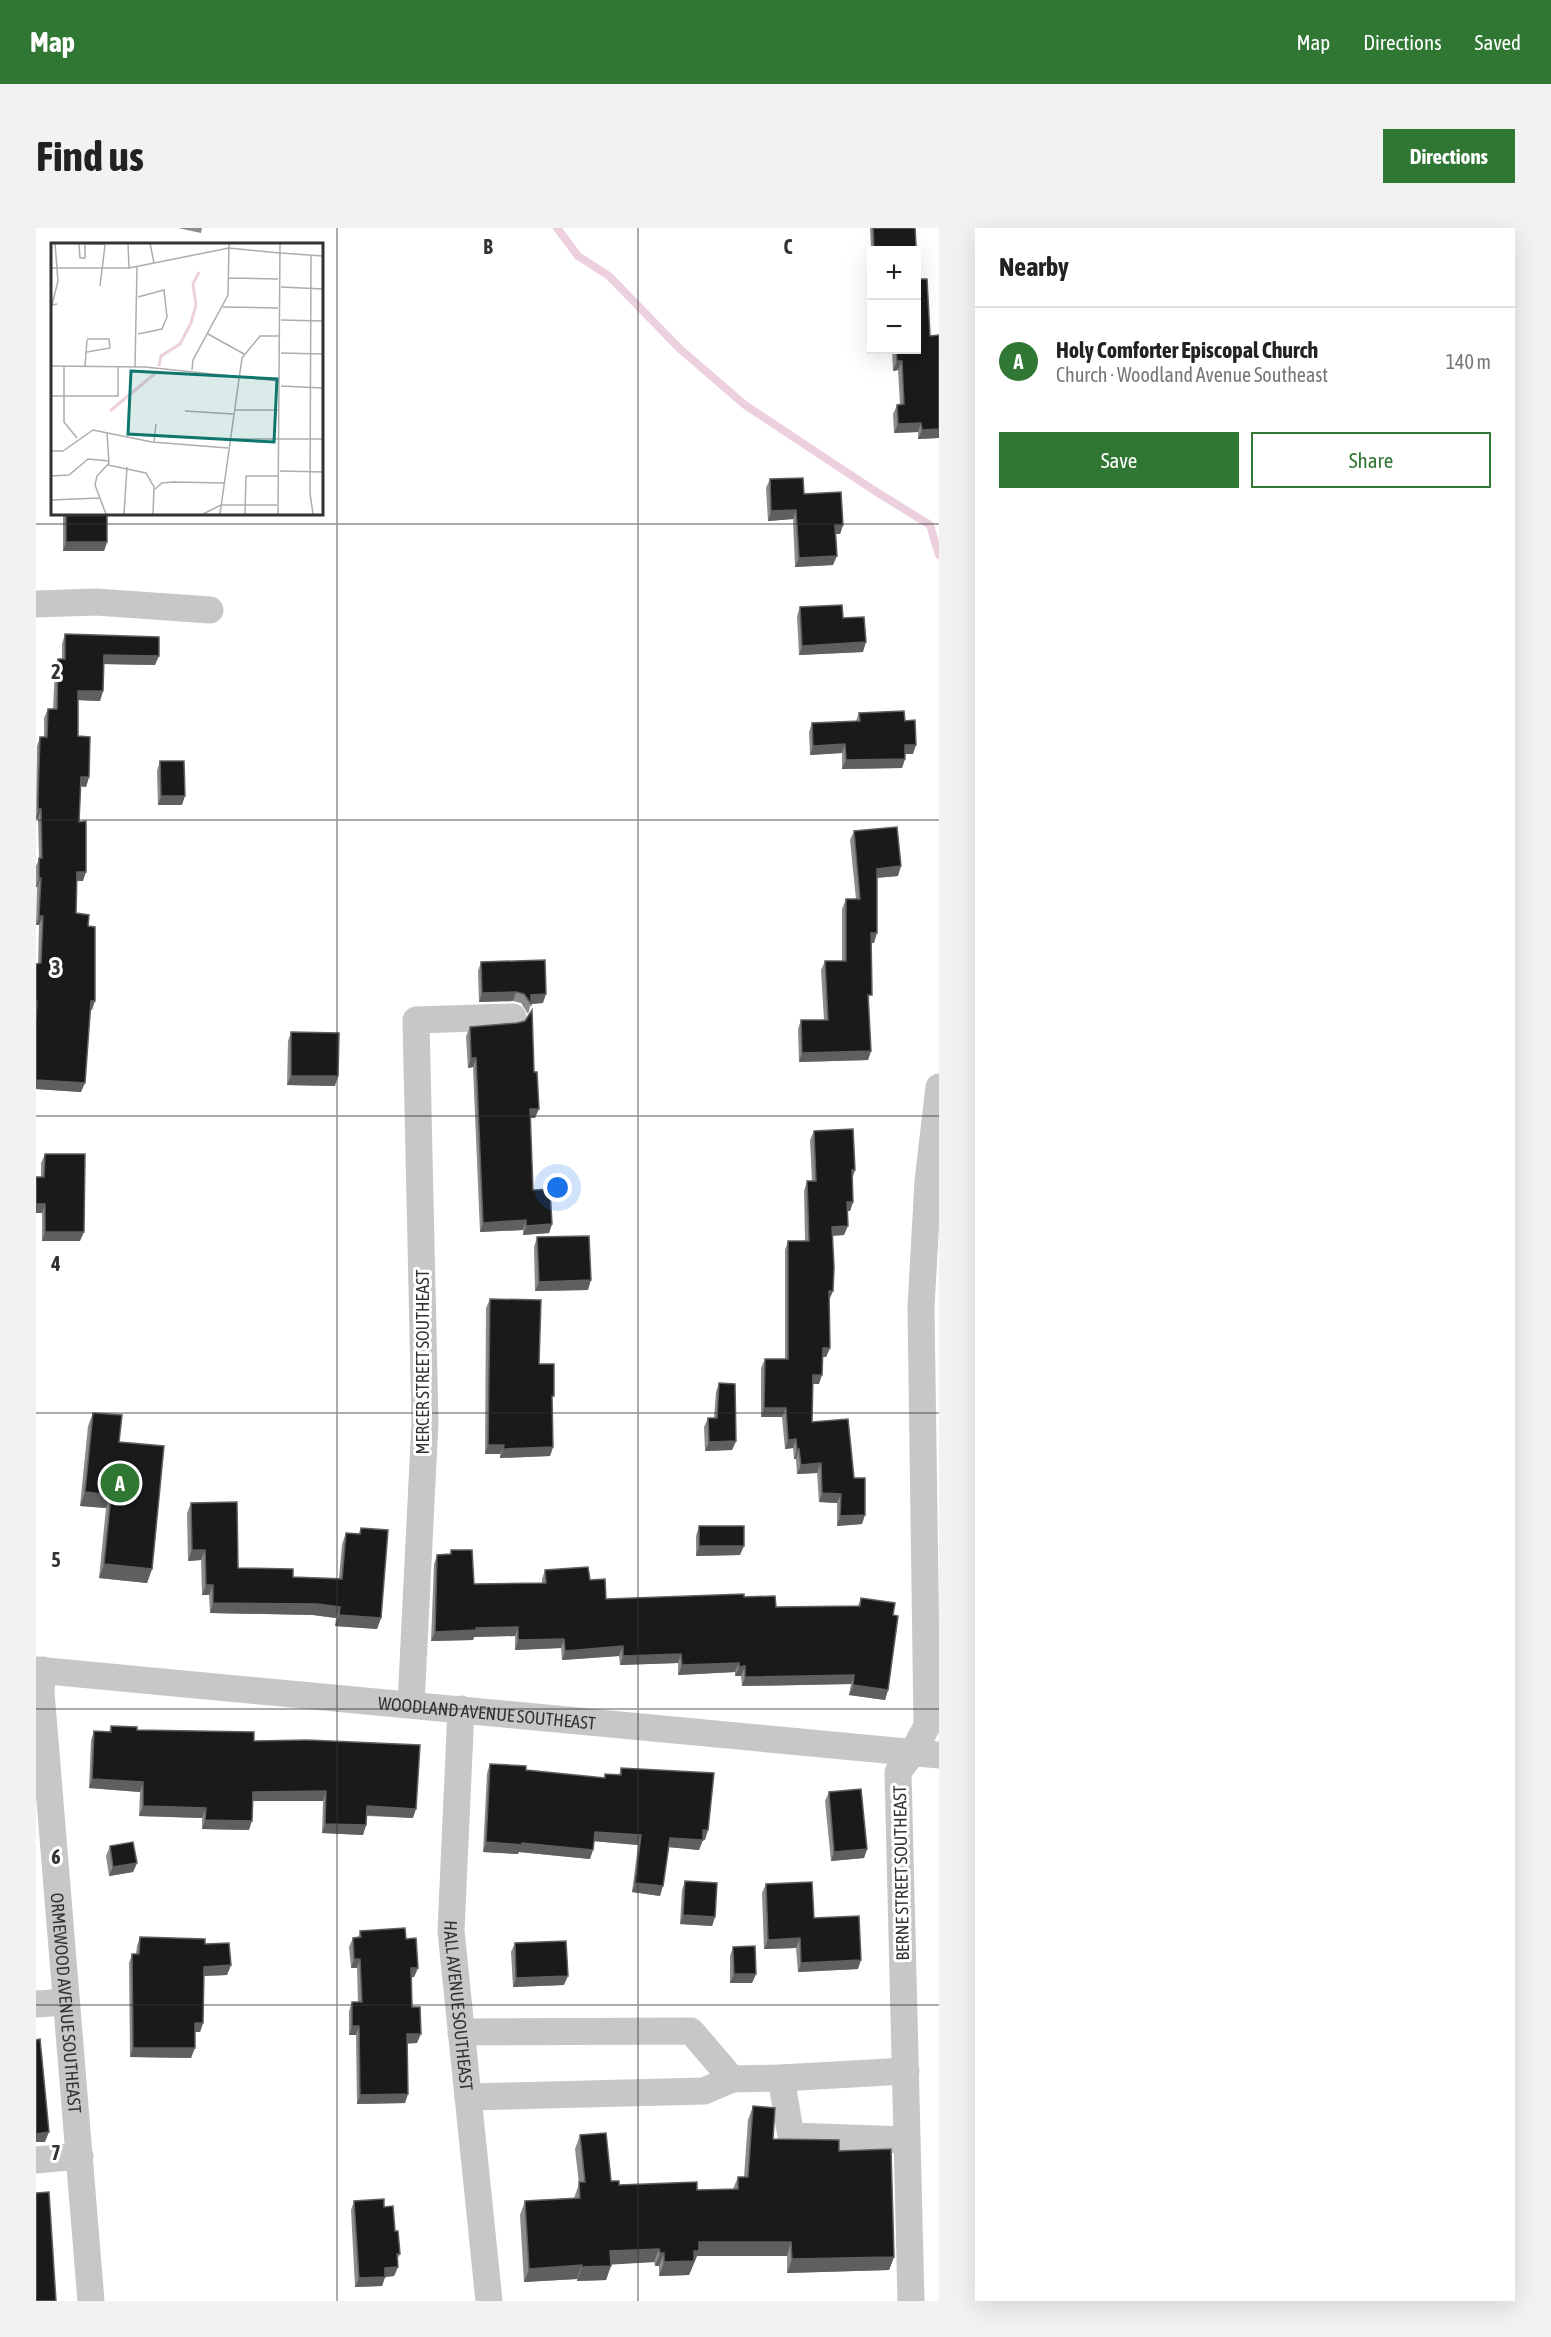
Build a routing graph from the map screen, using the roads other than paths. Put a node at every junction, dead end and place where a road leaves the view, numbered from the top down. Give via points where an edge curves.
1 (36, 604) edge
2 (210, 610) dead end
3 (503, 1011) dead end
4 (939, 1088) edge
5 (937, 1131) edge
6 (939, 1201) edge
7 (925, 1238) junction
8 (39, 1670) edge
9 (411, 1704) junction
10 (461, 1709) junction
11 (926, 1753) edge
12 (66, 2002) junction
13 (36, 2004) edge
14 (461, 2032) junction
15 (906, 2071) junction
16 (781, 2078) junction
17 (732, 2079) junction
18 (468, 2097) junction
19 (907, 2140) junction
20 (80, 2156) junction
21 (36, 2160) edge
22 (92, 2301) edge
23 (489, 2301) edge
24 (911, 2301) edge

1 - 2 street via 96,602
3 - 9 street, MERCER STREET SOUTHEAST via 429,1006 422,1020 425,1422
4 - 5 street, BERNE STREET SOUTHEAST
5 - 7 street, BERNE STREET SOUTHEAST via 928,1181
6 - 7 street, BERNE STREET SOUTHEAST
7 - 11 street, BERNE STREET SOUTHEAST via 921,1307
8 - 9 street, WOODLAND AVENUE SOUTHEAST
8 - 12 street, ORMEWOOD AVENUE SOUTHEAST
9 - 10 street, WOODLAND AVENUE SOUTHEAST
10 - 11 street, WOODLAND AVENUE SOUTHEAST
10 - 14 street, HALL AVENUE SOUTHEAST via 451,1931
11 - 15 street, BERNE STREET SOUTHEAST via 898,1772
12 - 13 street
12 - 20 street, ORMEWOOD AVENUE SOUTHEAST
14 - 17 street via 691,2031
14 - 18 street, HALL AVENUE SOUTHEAST
15 - 16 street
15 - 19 street, BERNE STREET SOUTHEAST
16 - 17 street
16 - 19 street via 791,2136
17 - 18 street via 704,2091
18 - 23 street, HALL AVENUE SOUTHEAST
19 - 24 street, BERNE STREET SOUTHEAST
20 - 21 street
20 - 22 street, ORMEWOOD AVENUE SOUTHEAST

